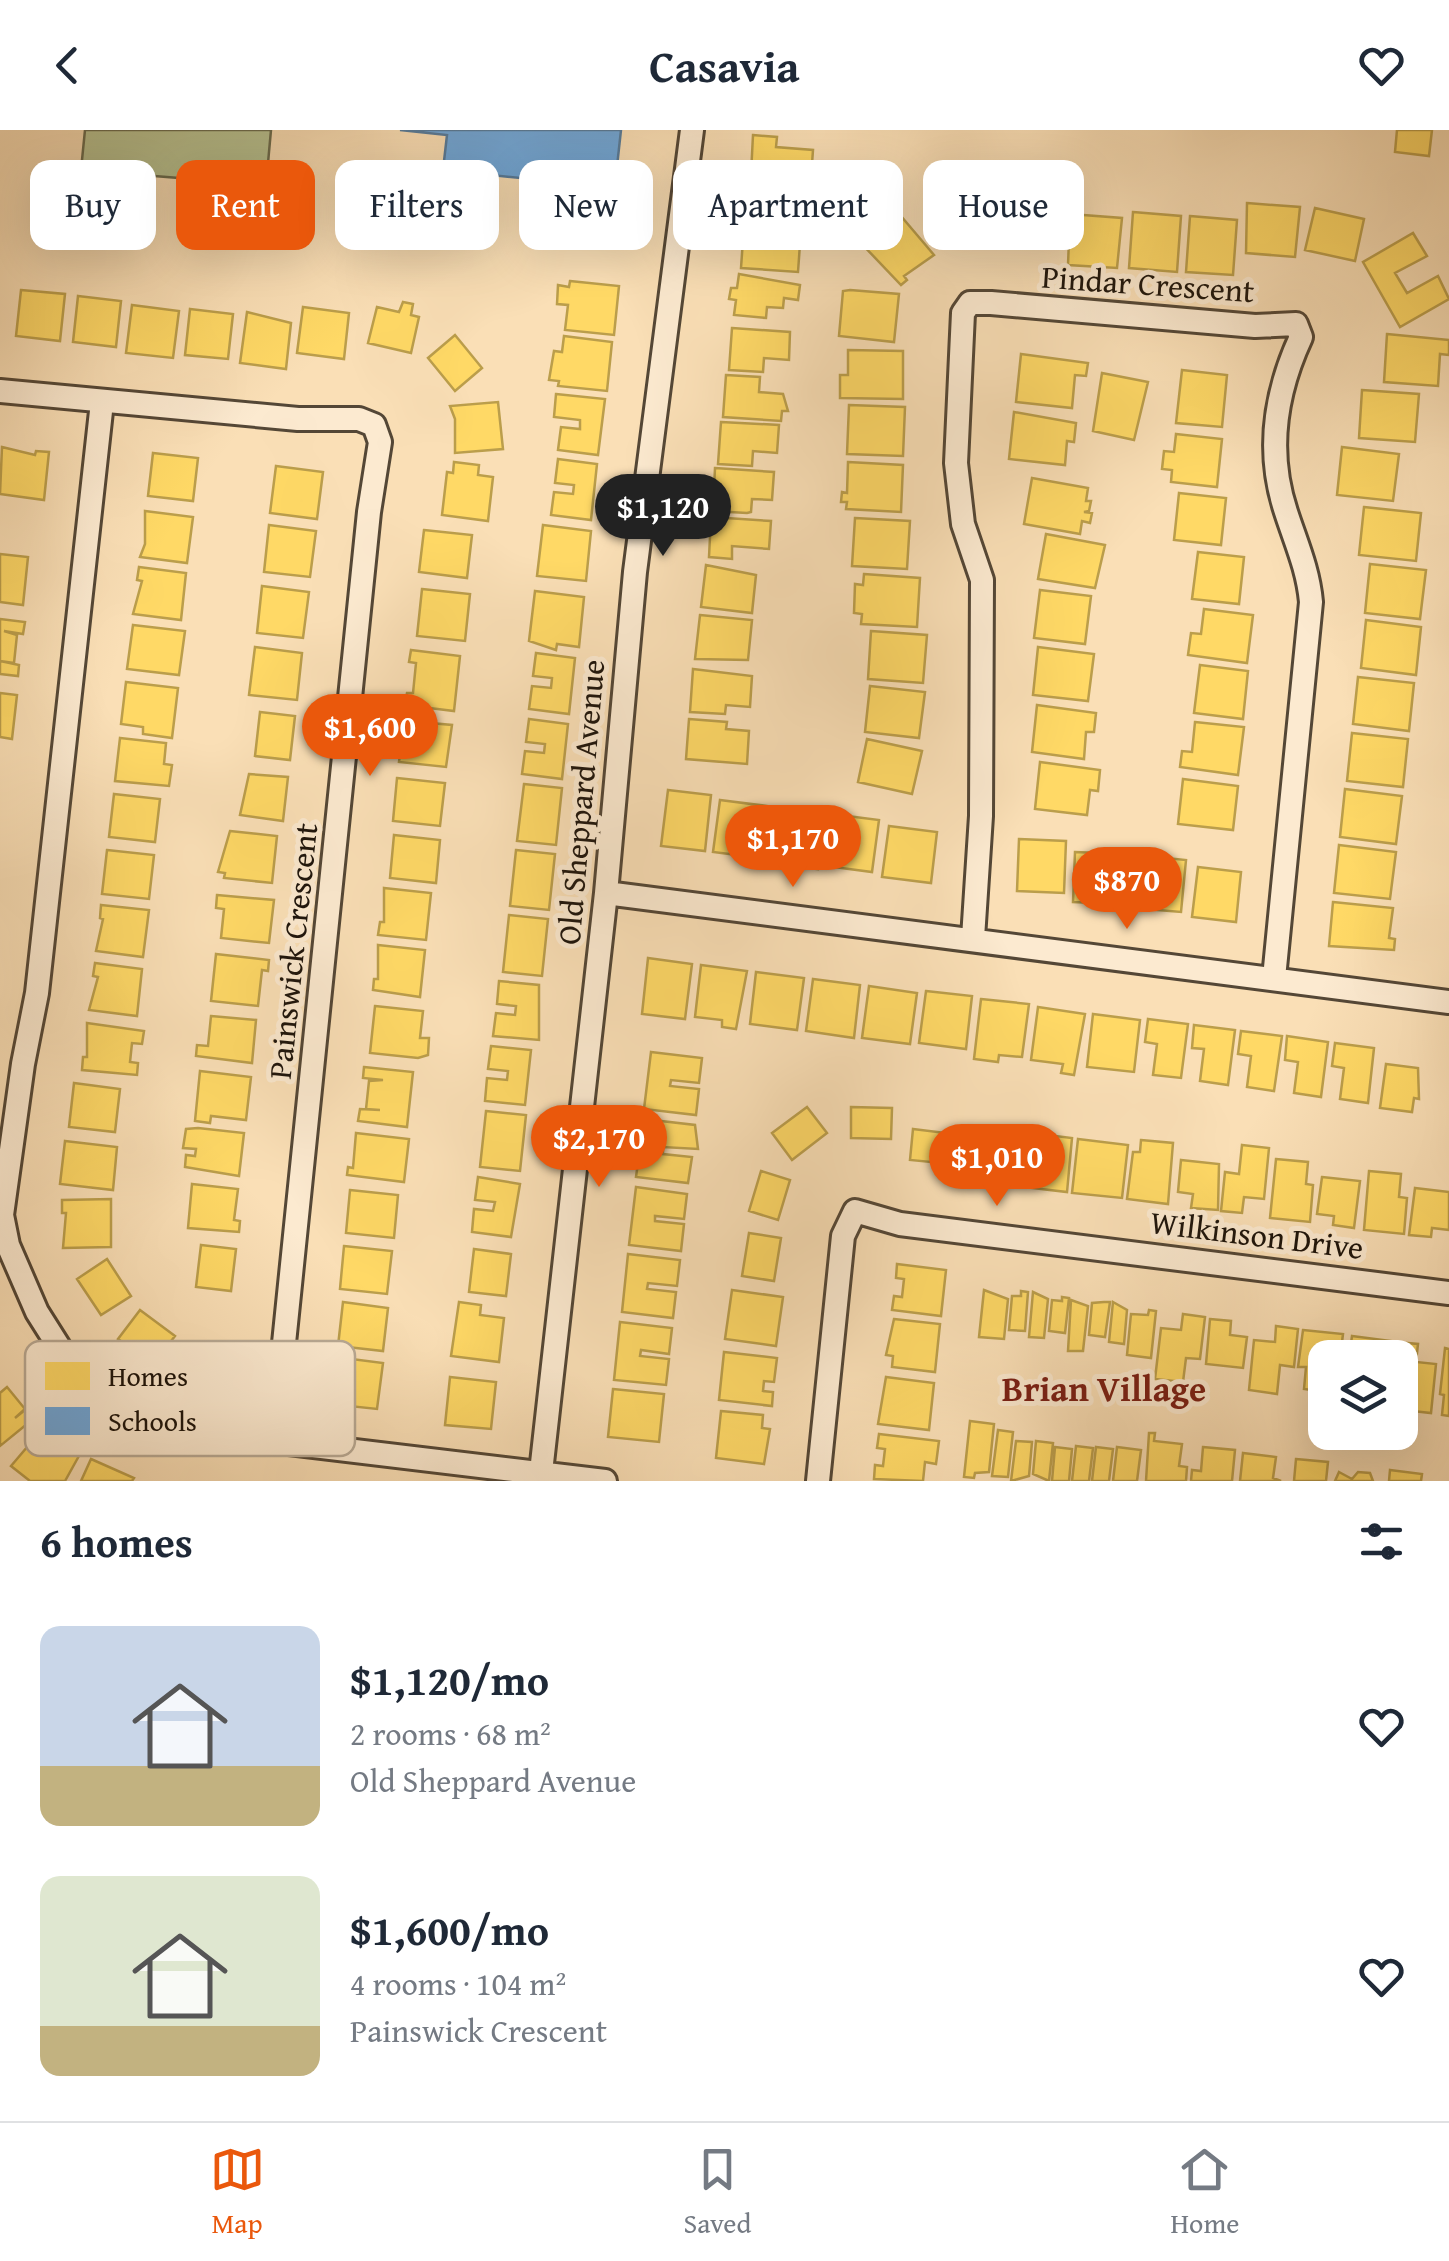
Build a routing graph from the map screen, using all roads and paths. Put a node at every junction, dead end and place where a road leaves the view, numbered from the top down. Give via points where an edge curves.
1 (692, 130) edge
2 (0, 391) edge
3 (102, 402) junction
4 (606, 893) junction
5 (974, 938) junction
6 (1274, 978) junction
7 (1449, 1002) edge
8 (1449, 1293) edge
9 (55, 1341) edge
10 (284, 1341) edge
11 (355, 1452) edge
12 (541, 1476) edge
13 (605, 1481) edge
14 (818, 1481) edge

1 - 4 street, Old Sheppard Avenue via 635,572
2 - 3 street, Painswick Crescent
3 - 9 street via 38,993 2,1215 8,1246
3 - 10 street, Painswick Crescent via 359,419 374,426 380,442
4 - 5 street
4 - 12 street, Old Sheppard Avenue
5 - 6 street
5 - 6 street, Pindar Crescent via 982,580 963,524 956,463 962,314 970,304 991,302 1296,324 1301,336 1282,386 1273,460 1308,570 1311,602
6 - 7 street
8 - 14 street, Wilkinson Drive via 900,1224 855,1211 844,1236
11 - 12 street
12 - 13 street

